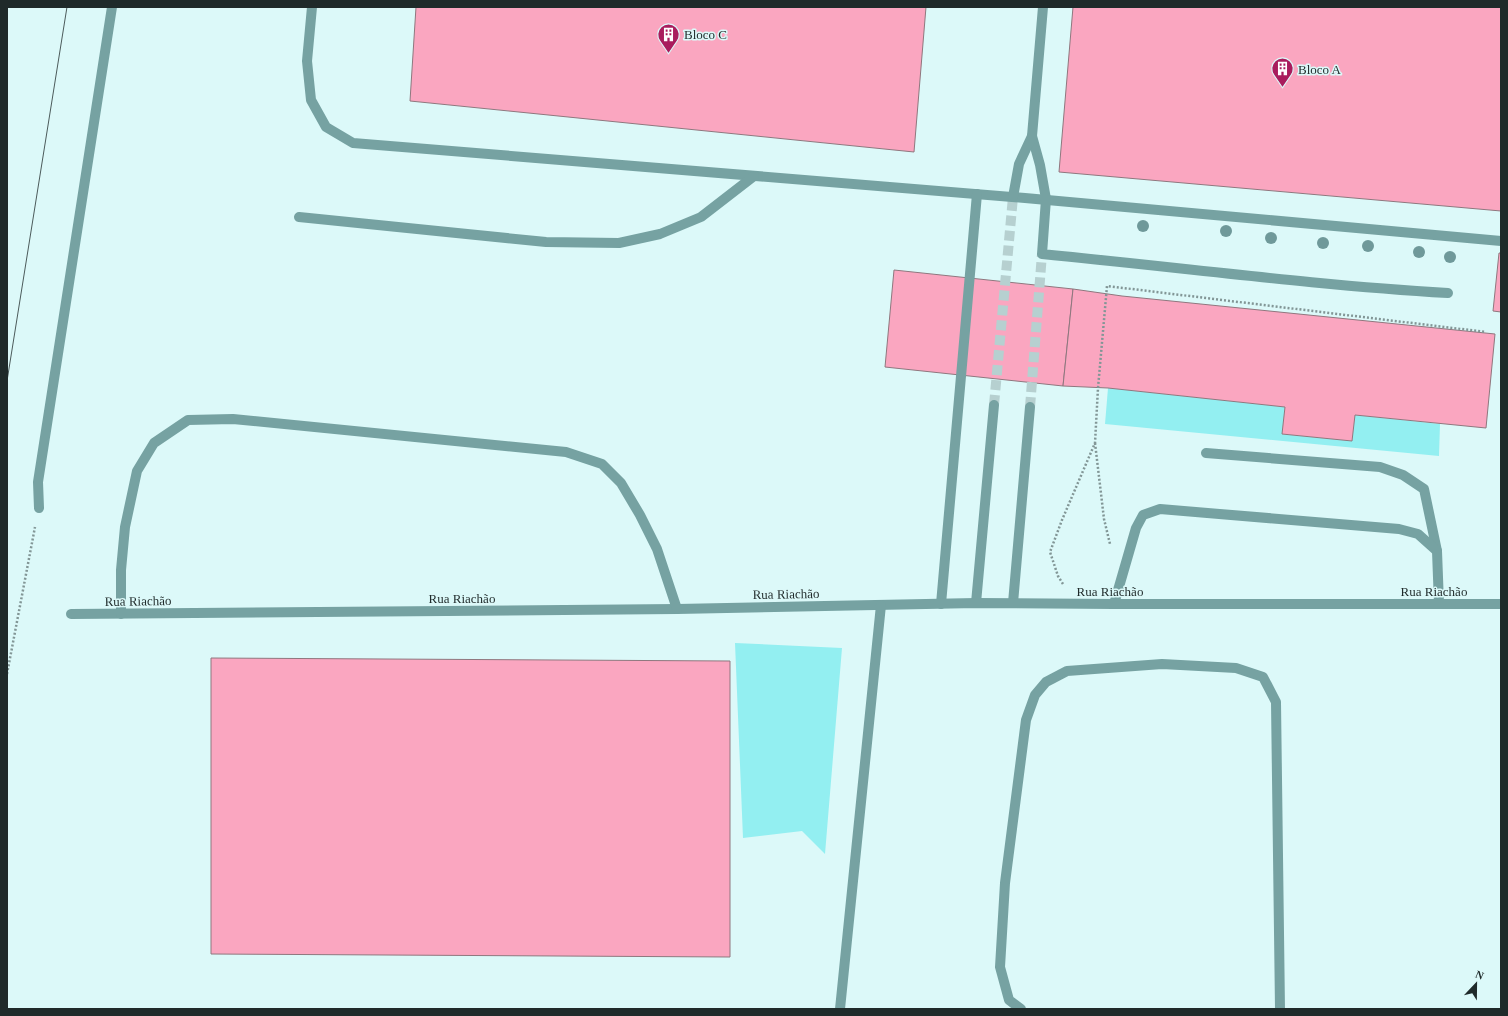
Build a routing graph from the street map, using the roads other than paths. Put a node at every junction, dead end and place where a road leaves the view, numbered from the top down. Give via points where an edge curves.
1 (112, 7) edge
2 (312, 7) edge
3 (1043, 7) edge
4 (1032, 136) junction
5 (754, 176) junction
6 (978, 194) junction
7 (1014, 197) junction
8 (1046, 199) junction
9 (299, 218) dead end
10 (1501, 241) edge
11 (1448, 293) dead end
12 (994, 404) tunnel mouth
13 (1030, 407) tunnel mouth
14 (1206, 453) dead end
15 (39, 508) road end
16 (1437, 551) junction
17 (976, 603) junction
18 (1013, 603) junction
19 (941, 604) junction
20 (1114, 604) junction
21 (1439, 604) junction
22 (1501, 604) edge
23 (881, 605) junction
24 (677, 609) junction
25 (71, 614) dead end
26 (120, 614) junction
27 (840, 1009) edge
28 (1021, 1009) edge
29 (1280, 1009) edge

1 - 15 street via 38,482
2 - 5 street via 307,60 311,100 326,127 353,143
3 - 4 street
4 - 7 street via 1020,164
4 - 8 street
5 - 6 street
5 - 9 street via 701,217 660,234 619,243 546,242
6 - 7 street
6 - 19 street
7 - 8 street
8 - 10 street
8 - 11 street via 1042,254 1370,288
12 - 17 street
13 - 18 street
14 - 16 street via 1380,467 1403,475 1424,489
16 - 20 street via 1418,534 1400,529 1160,509 1143,515 1136,528
16 - 21 street
17 - 18 street, Rua Riachão
17 - 19 street, Rua Riachão
18 - 20 street, Rua Riachão
19 - 23 street, Rua Riachão
20 - 21 street, Rua Riachão
21 - 22 street, Rua Riachão
23 - 24 street, Rua Riachão
23 - 27 street
24 - 26 street, Rua Riachão
24 - 26 street via 657,549 640,515 621,483 602,464 566,452 233,419 188,420 154,443 137,471 125,527
25 - 26 street, Rua Riachão
28 - 29 street via 1009,1000 1000,967 1005,883 1026,720 1035,695 1046,682 1067,671 1162,664 1236,668 1263,677 1276,702

